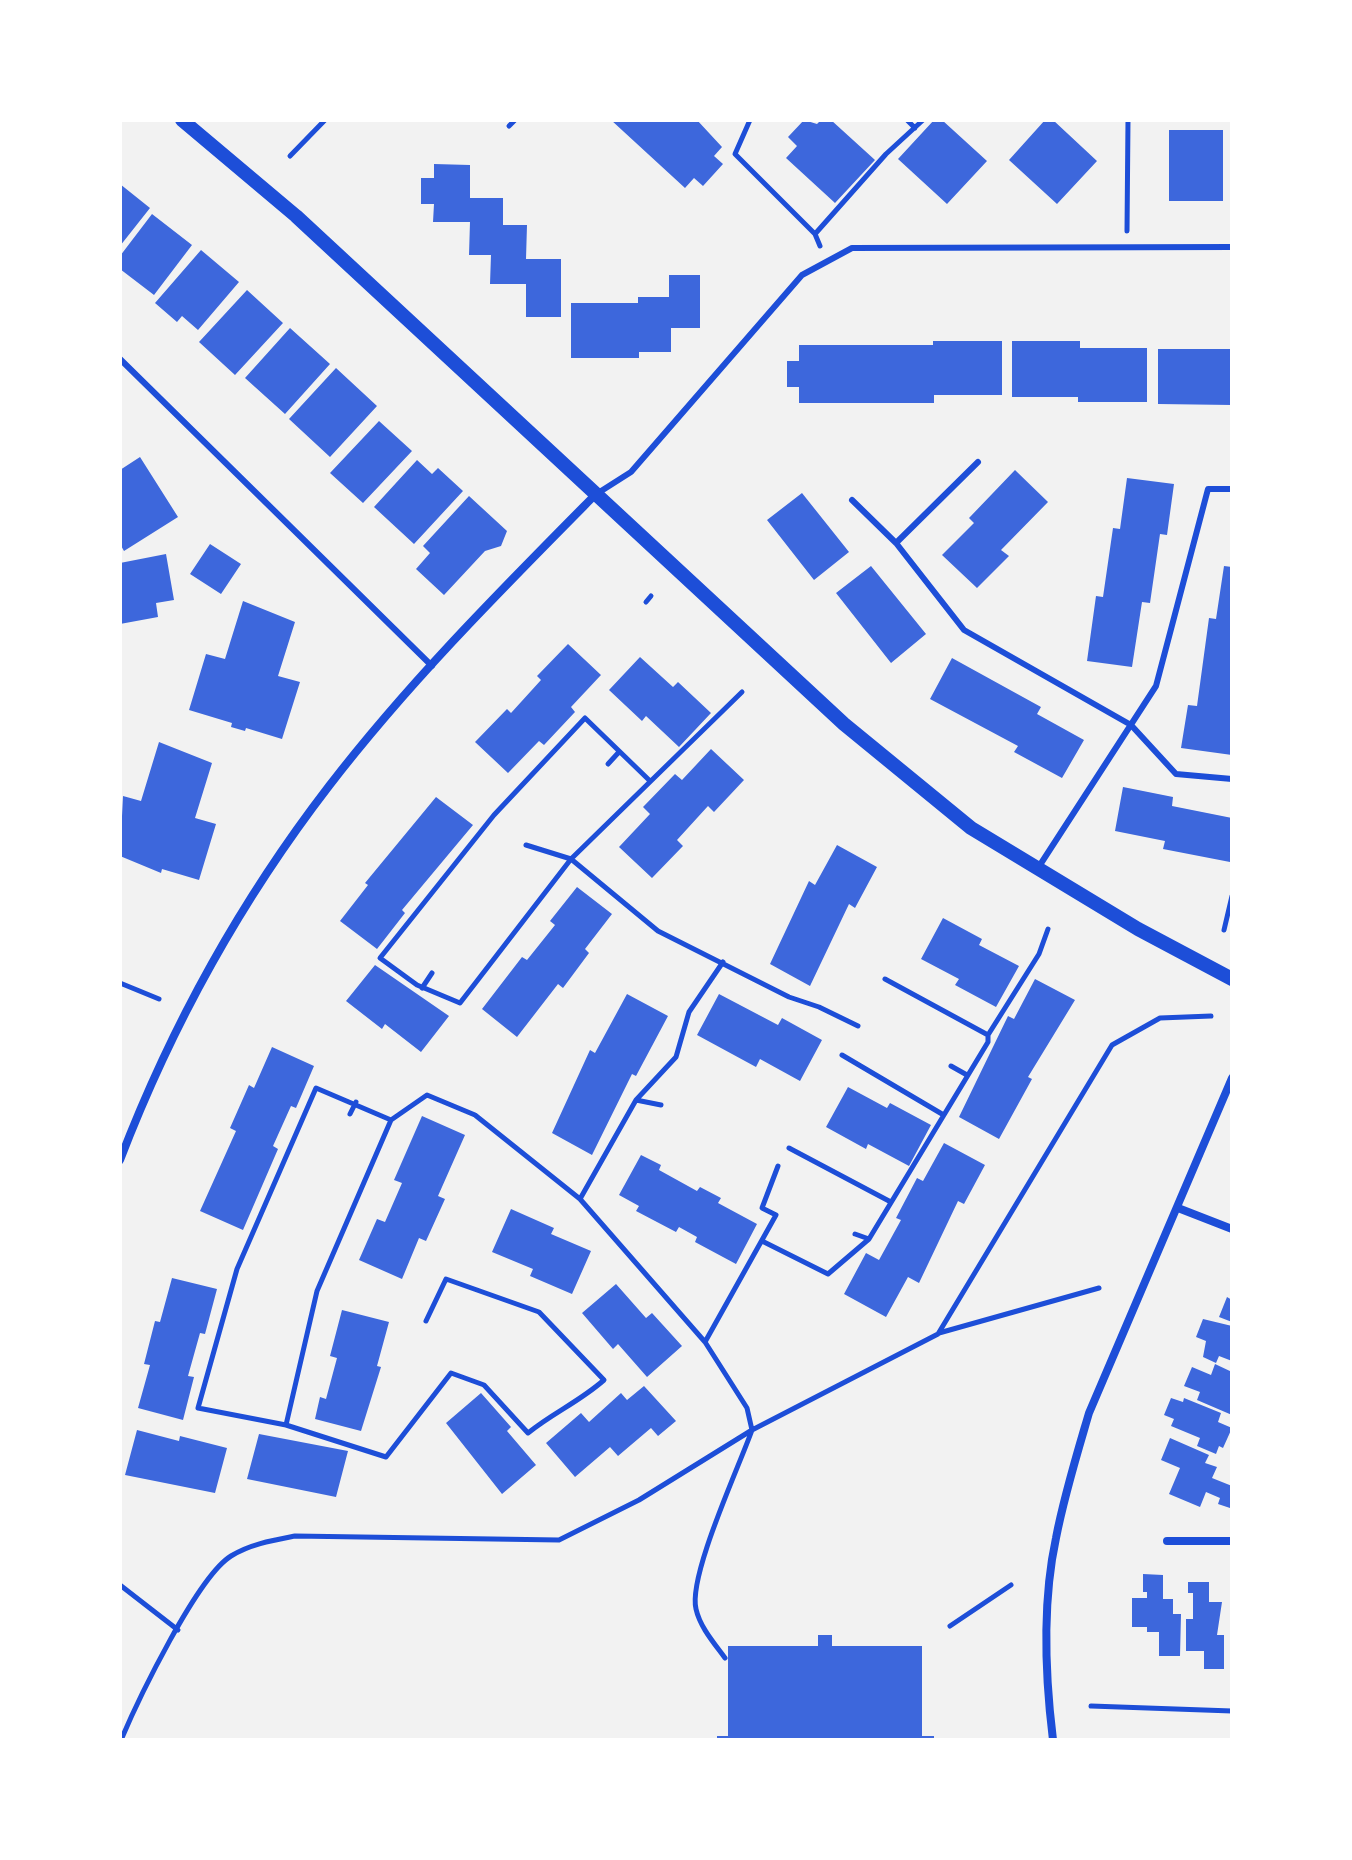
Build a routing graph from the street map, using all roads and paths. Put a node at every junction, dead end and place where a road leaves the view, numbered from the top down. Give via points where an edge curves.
1 (182, 120) edge
2 (325, 120) edge
3 (515, 120) edge
4 (750, 120) edge
5 (907, 120) edge
6 (923, 120) edge
7 (1128, 120) edge
8 (509, 126) dead end
9 (915, 128) junction
10 (290, 156) dead end
11 (815, 234) junction
12 (1232, 247) edge
13 (1127, 248) junction
14 (826, 261) junction
15 (120, 359) edge
16 (978, 462) dead end
17 (1232, 489) edge
18 (595, 495) junction
19 (852, 500) dead end
20 (896, 543) junction
21 (651, 596) dead end
22 (646, 602) dead end
23 (432, 666) junction
24 (742, 692) dead end
25 (1131, 725) junction
26 (619, 752) junction
27 (608, 764) dead end
28 (1232, 779) edge
29 (649, 780) junction
30 (526, 845) dead end
31 (571, 859) junction
32 (1037, 870) junction
33 (1232, 896) edge
34 (1048, 929) dead end
35 (1224, 930) dead end
36 (723, 962) junction
37 (432, 973) dead end
38 (885, 979) dead end
39 (1232, 979) edge
40 (120, 983) edge
41 (422, 988) junction
42 (159, 999) dead end
43 (1211, 1016) dead end
44 (858, 1026) dead end
45 (988, 1035) junction
46 (842, 1055) dead end
47 (951, 1066) dead end
48 (967, 1075) junction
49 (1232, 1078) edge
50 (636, 1100) junction
51 (356, 1102) junction
52 (661, 1105) dead end
53 (350, 1114) dead end
54 (942, 1114) junction
55 (391, 1120) junction
56 (789, 1148) dead end
57 (120, 1160) edge
58 (778, 1166) dead end
59 (580, 1199) junction
60 (889, 1201) junction
61 (1178, 1208) junction
62 (1232, 1229) edge
63 (855, 1234) dead end
64 (869, 1239) junction
65 (762, 1241) junction
66 (1099, 1288) dead end
67 (426, 1321) dead end
68 (938, 1334) junction
69 (705, 1342) junction
70 (286, 1425) junction
71 (752, 1430) junction
72 (1167, 1541) dead end
73 (1232, 1541) edge
74 (120, 1585) edge
75 (1011, 1585) dead end
76 (950, 1626) dead end
77 (178, 1630) junction
78 (725, 1658) dead end
79 (1091, 1706) dead end
80 (1232, 1711) edge
81 (121, 1740) edge
82 (1053, 1740) edge

1 - 18 street via 296,216
2 - 10 path
3 - 8 path
4 - 11 path via 735,154
5 - 9 path
6 - 9 path
7 - 13 path
9 - 11 path
11 - 14 path
12 - 13 lane
13 - 14 lane via 852,248
14 - 18 lane via 802,275 631,472
15 - 23 lane
16 - 20 lane
17 - 25 lane via 1208,489 1156,686
18 - 23 street
18 - 32 street via 844,724 971,828
19 - 20 lane
20 - 25 lane via 964,630
21 - 22 path
23 - 57 street via 330,786 274,862 165,1054
24 - 29 path
25 - 28 lane via 1176,774
25 - 32 lane
26 - 27 path
26 - 29 path
26 - 41 path via 585,718 494,815 380,958
29 - 31 path
30 - 31 path
31 - 36 path via 658,931
31 - 41 path via 460,1003
32 - 39 street
33 - 35 path
34 - 45 path via 1039,954
36 - 44 path
36 - 50 path via 689,1012 676,1057
37 - 41 path
38 - 45 path
40 - 42 path
43 - 68 path via 1160,1018 1112,1045
45 - 48 path
46 - 54 path
47 - 48 path
48 - 54 path
49 - 61 street
50 - 52 path
50 - 59 path
51 - 53 path
51 - 55 path
51 - 70 path via 316,1088 237,1269 198,1408
54 - 60 path via 900,1191
55 - 59 path via 427,1095 475,1115
55 - 70 path via 317,1291
56 - 60 path
58 - 65 path via 762,1208 776,1215
59 - 69 path
60 - 64 path
61 - 62 street
61 - 82 street via 1089,1413 1055,1539 1046,1687
63 - 64 path
64 - 65 path via 828,1274
65 - 69 path
66 - 68 path
67 - 70 path via 446,1279 539,1312 604,1380 528,1433 484,1385 451,1373 386,1457
68 - 71 path
69 - 71 path via 747,1408
71 - 77 path via 639,1500 559,1540 295,1536 260,1543 229,1556 203,1584
71 - 78 path via 701,1568 695,1608
72 - 73 street
74 - 77 path
75 - 76 path
77 - 81 path
79 - 80 path

